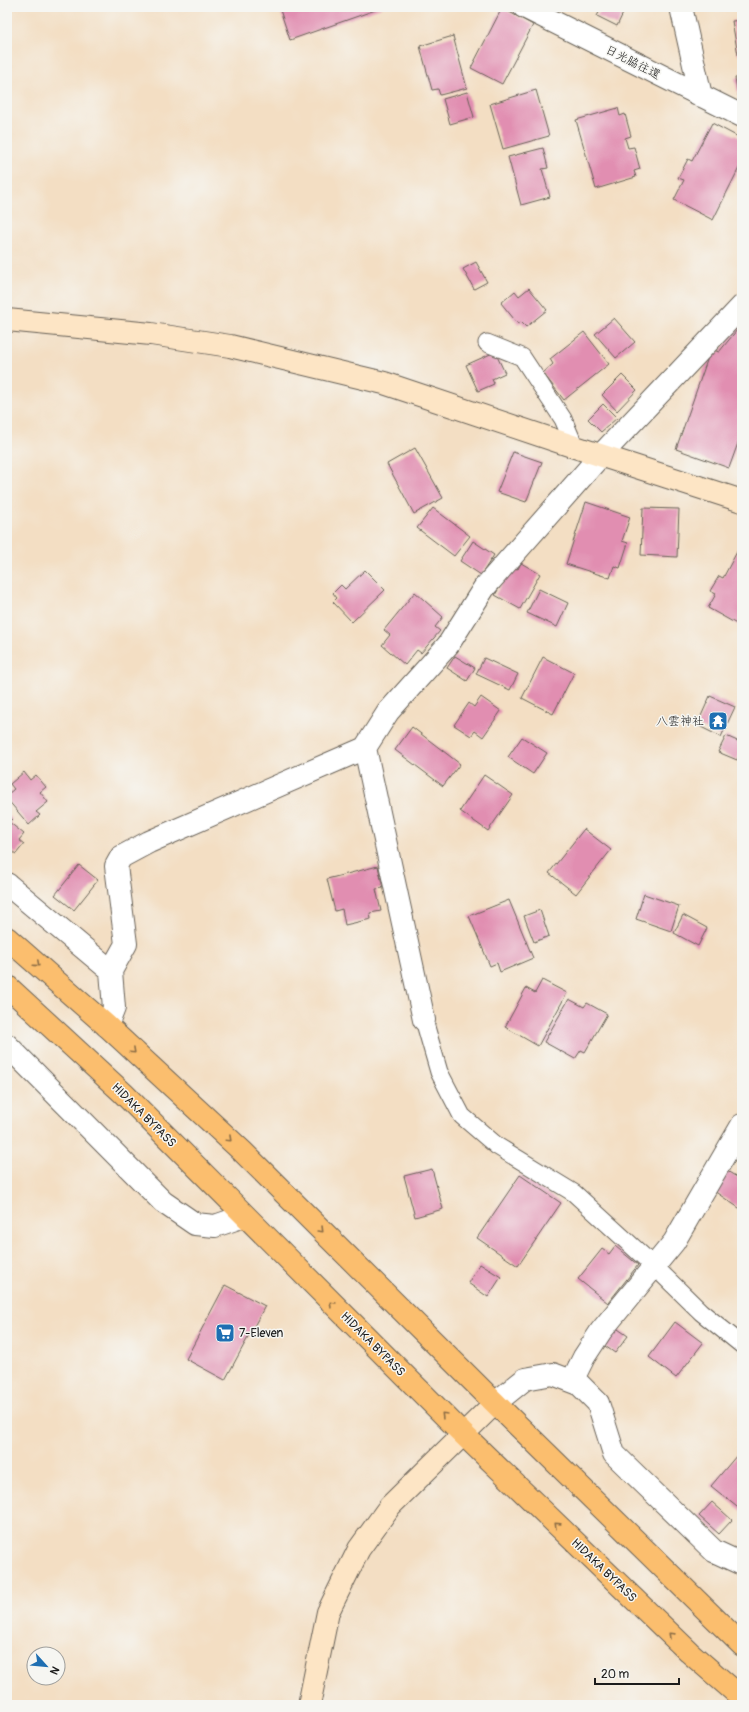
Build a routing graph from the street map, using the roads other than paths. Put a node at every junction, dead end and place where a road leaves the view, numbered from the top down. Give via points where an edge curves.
1 (524, 7) edge
2 (681, 7) edge
3 (701, 96) junction
4 (742, 116) edge
5 (742, 306) edge
6 (7, 320) edge
7 (487, 343) dead end
8 (575, 447) junction
9 (601, 455) junction
10 (742, 500) edge
11 (364, 748) junction
12 (7, 884) edge
13 (7, 938) edge
14 (111, 971) junction
15 (7, 986) edge
16 (424, 1020) joint
17 (107, 1026) junction
18 (7, 1045) edge
19 (742, 1126) edge
20 (244, 1216) junction
21 (655, 1266) junction
22 (742, 1345) edge
23 (572, 1381) junction
24 (495, 1403) junction
25 (463, 1434) junction
26 (742, 1564) edge
27 (667, 1572) junction
28 (742, 1628) edge
29 (742, 1645) edge
30 (689, 1652) junction
31 (742, 1698) edge
32 (309, 1705) edge
33 (733, 1705) edge

1 - 3 street, 日光脇往還
2 - 3 street
3 - 4 street, 日光脇往還
5 - 9 street
6 - 8 street via 151,334 230,346 384,383
7 - 8 lane via 522,357 563,419
8 - 9 street
9 - 10 street
9 - 11 street via 484,588 448,645 388,712
11 - 14 street via 149,842 121,857 116,866 126,944
11 - 16 street
12 - 14 street
13 -> 17 highway
14 - 17 street via 114,1008
15 - 20 highway, HIDAKA BYPASS via 123,1093
16 - 21 lane via 439,1072 462,1116 497,1146 574,1194
17 -> 24 highway via 242,1151
18 - 20 street via 164,1202 195,1224 215,1226
19 - 21 street via 674,1242
25 -> 20 highway, HIDAKA BYPASS
21 - 22 lane via 702,1312
21 - 23 street via 601,1331
23 - 24 street via 553,1374 525,1379
23 - 26 street via 579,1384 598,1403 614,1454 714,1551
24 - 25 street
24 - 27 highway
30 -> 25 highway, HIDAKA BYPASS
25 - 32 street via 390,1506 359,1549 328,1612
27 - 28 highway
27 - 29 highway
30 - 31 highway, HIDAKA BYPASS
30 - 33 highway

